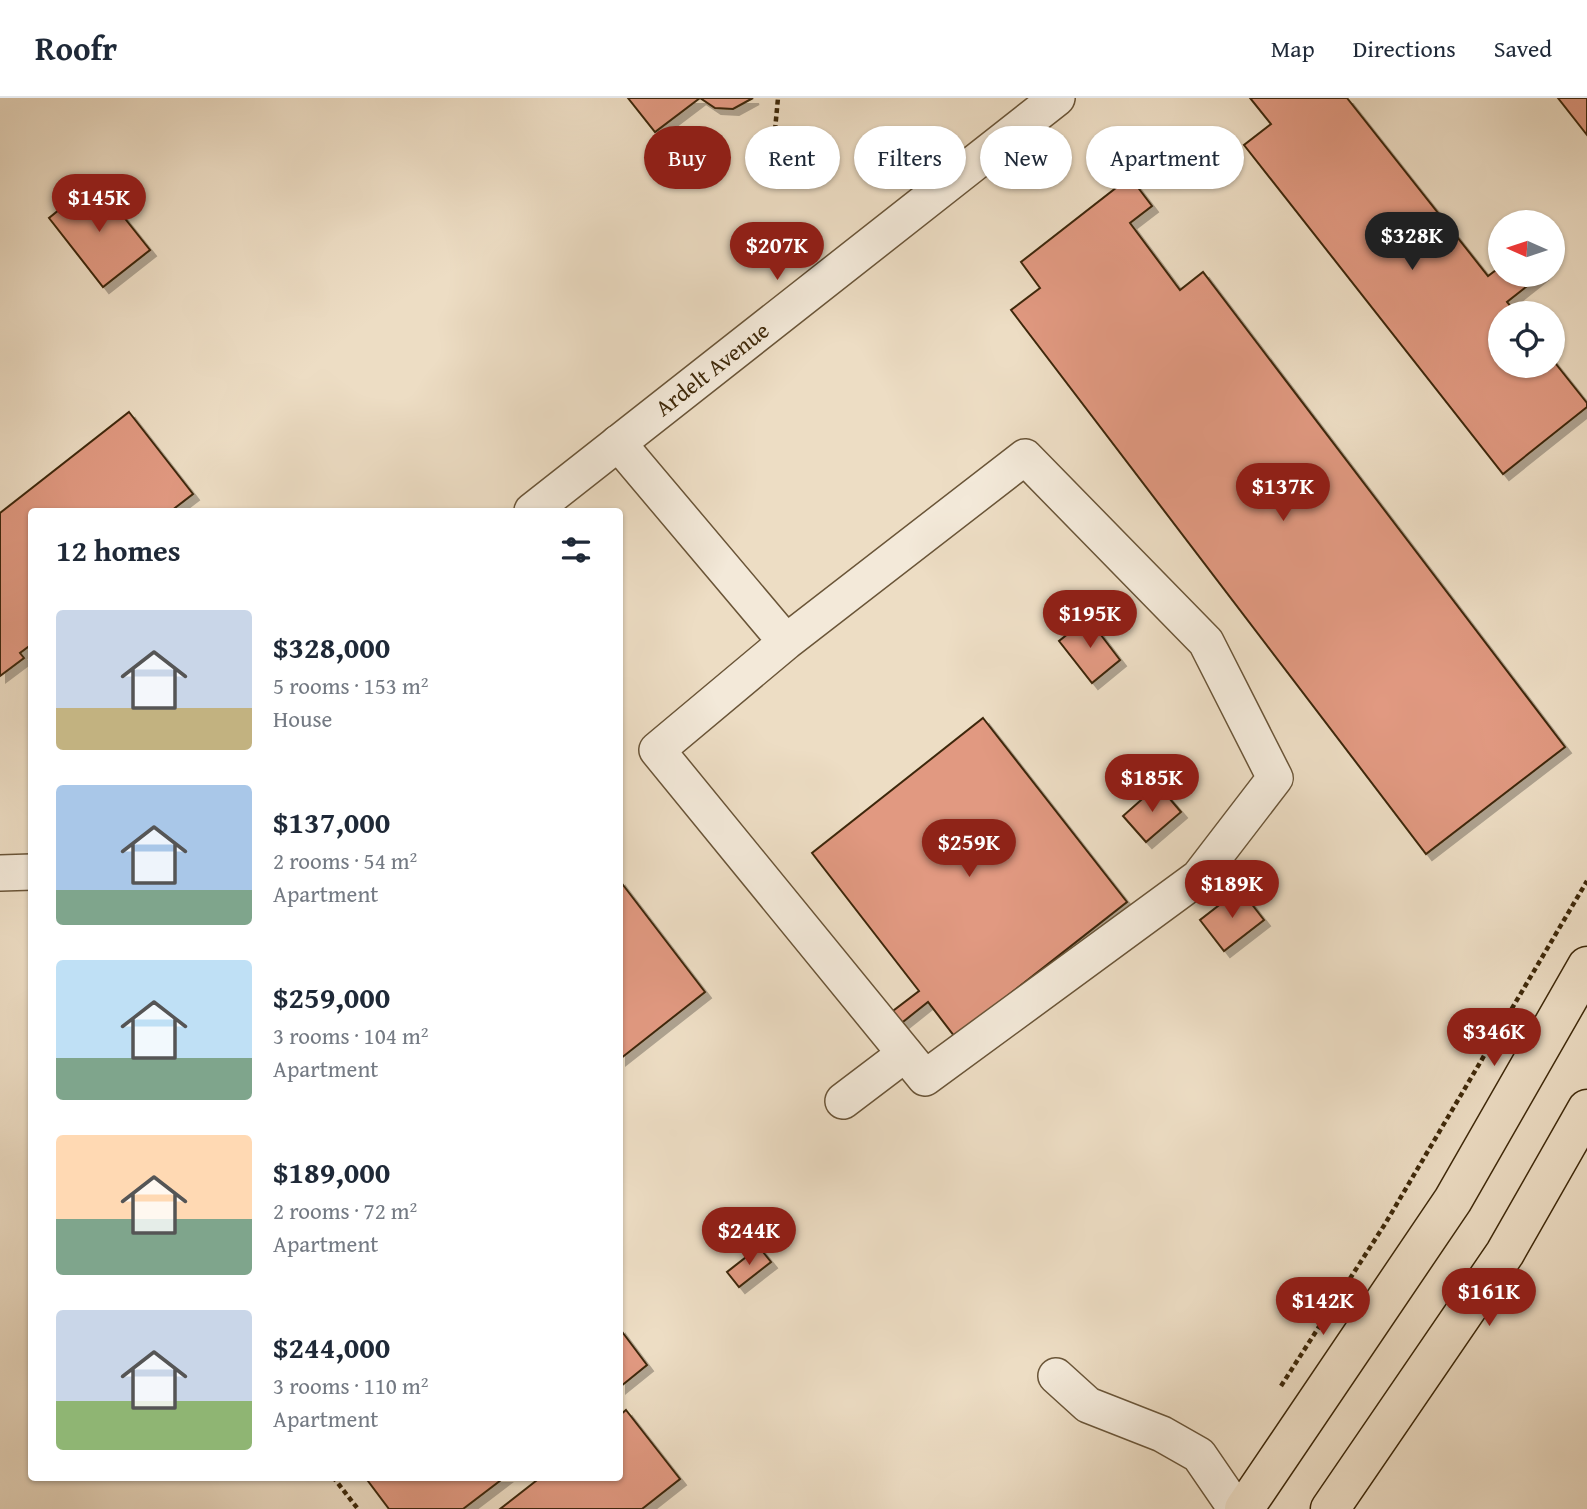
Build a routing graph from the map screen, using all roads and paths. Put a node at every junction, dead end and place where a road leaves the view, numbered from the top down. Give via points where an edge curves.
1 (778, 98) edge
2 (1057, 98) edge
3 (775, 126) edge
4 (618, 443) junction
5 (536, 508) edge
6 (786, 642) junction
7 (28, 872) edge
8 (0, 873) edge
9 (1587, 881) edge
10 (1587, 966) edge
11 (905, 1054) junction
12 (844, 1101) dead end
13 (1587, 1109) edge
14 (1056, 1376) dead end
15 (1279, 1389) dead end
16 (336, 1481) edge
17 (358, 1509) edge
18 (1236, 1509) edge
19 (1244, 1509) edge
20 (1330, 1509) edge

1 - 3 path
2 - 4 street, Ardelt Avenue
4 - 5 street, Ardelt Avenue
4 - 6 street
6 - 11 street via 657,750
6 - 11 street via 1025,457 1206,642 1275,778 1199,877 925,1078
7 - 8 street
9 - 15 path via 1384,1224
10 - 19 main road via 1453,1200
11 - 12 street
13 - 20 main road via 1505,1253
14 - 18 street via 1087,1405 1162,1434 1199,1455
16 - 17 path

